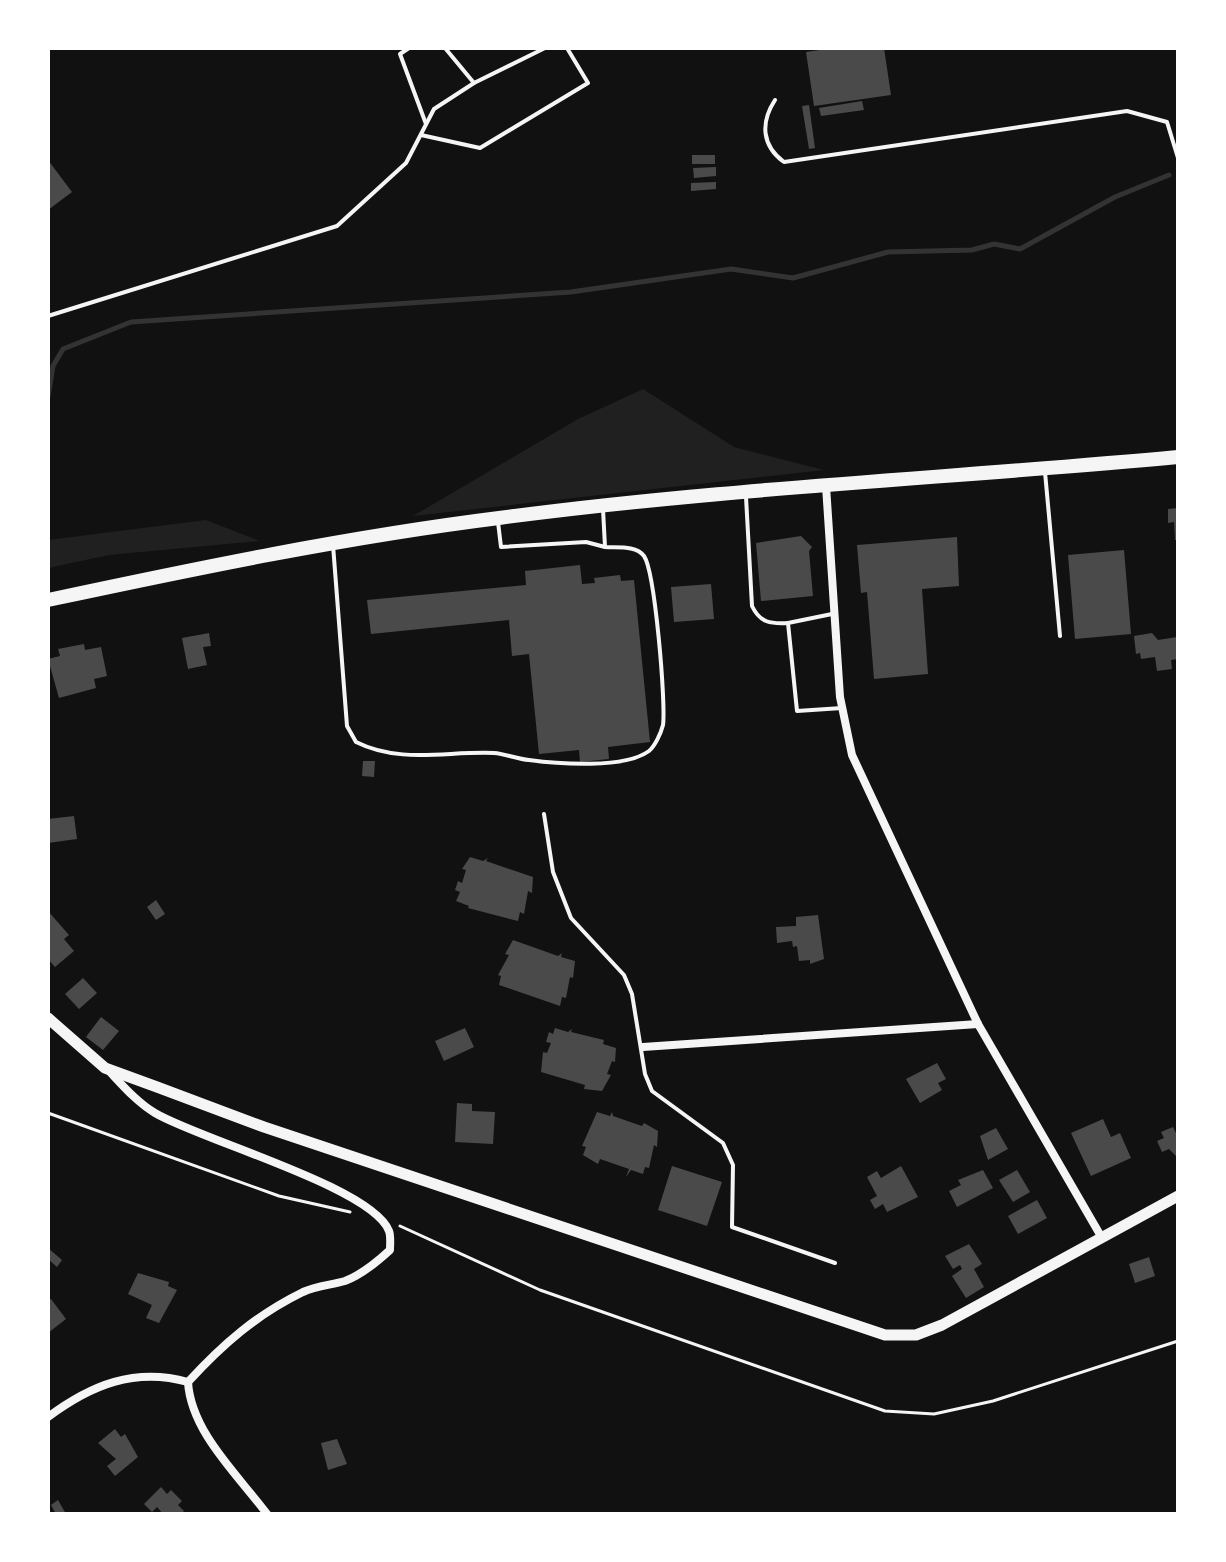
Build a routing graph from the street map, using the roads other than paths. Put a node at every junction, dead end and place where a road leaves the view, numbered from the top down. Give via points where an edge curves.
1 (409, 48) edge
2 (445, 48) edge
3 (545, 48) edge
4 (567, 48) edge
5 (474, 83) junction
6 (775, 100) dead end
7 (426, 124) junction
8 (421, 135) junction
9 (1178, 158) edge
10 (48, 316) edge
11 (1178, 457) edge
12 (1045, 469) junction
13 (826, 486) junction
14 (746, 493) junction
15 (603, 506) junction
16 (498, 518) junction
17 (333, 543) junction
18 (605, 547) junction
19 (48, 600) edge
20 (835, 614) junction
21 (788, 623) junction
22 (1060, 636) dead end
23 (842, 708) junction
24 (544, 814) dead end
25 (48, 1018) edge
26 (978, 1024) junction
27 (643, 1047) junction
28 (105, 1068) junction
29 (1178, 1196) edge
30 (1102, 1238) junction
31 (835, 1263) dead end
32 (188, 1382) junction
33 (48, 1417) edge
34 (267, 1514) edge

1 - 7 lane via 400,54
2 - 5 lane
3 - 5 lane
4 - 8 lane via 588,83 480,148
5 - 7 lane via 434,109
6 - 9 lane via 765,133 784,162 1127,111 1167,122
7 - 8 lane
8 - 10 lane via 406,163 337,226
11 - 12 highway
12 - 13 highway
12 - 22 lane
13 - 14 highway
13 - 20 street
14 - 15 highway
14 - 21 lane via 752,606 766,622
15 - 16 highway
15 - 18 lane
16 - 17 highway
16 - 18 lane via 501,547 586,542
17 - 18 lane via 347,726 356,742 395,755 503,754 577,765 641,755 656,742 663,726 648,565 633,548
17 - 19 highway
20 - 21 lane
20 - 23 street
21 - 23 lane via 797,711
23 - 26 street via 863,783
24 - 27 lane via 547,847 562,897 571,918 624,975
25 - 28 street
26 - 27 street
26 - 30 street
27 - 31 lane via 652,1091 723,1143 733,1165 732,1227
28 - 30 street via 264,1127 885,1335 916,1335 942,1325
28 - 32 street via 156,1114 268,1158 350,1199 390,1232 390,1250 378,1262 257,1317
29 - 30 street
32 - 33 street via 160,1374 112,1380
32 - 34 street via 198,1421

